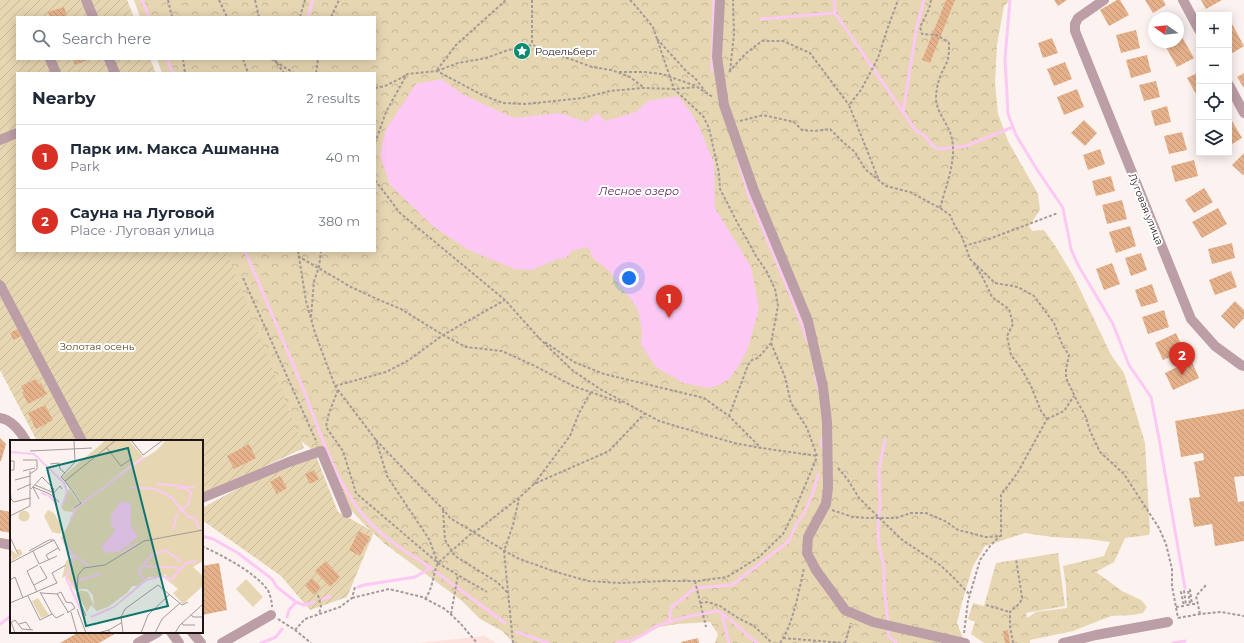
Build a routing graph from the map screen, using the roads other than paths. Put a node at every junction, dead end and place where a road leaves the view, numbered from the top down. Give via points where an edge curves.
1 (86, 0) edge
2 (720, 0) edge
3 (1104, 0) edge
4 (1183, 0) edge
5 (93, 16) edge
6 (1196, 24) edge
7 (50, 60) edge
8 (109, 60) edge
9 (56, 72) edge
10 (115, 72) edge
11 (1232, 91) edge
12 (1244, 113) edge
13 (16, 132) edge
14 (0, 140) edge
15 (0, 285) edge
16 (1244, 366) edge
17 (2, 418) edge
18 (25, 440) edge
19 (81, 440) edge
20 (203, 498) edge
21 (346, 514) dead end
22 (0, 543) edge
23 (10, 545) edge
24 (271, 615) road end
25 (1168, 622) dead end
26 (156, 633) edge
27 (171, 633) edge
28 (193, 633) edge
29 (138, 643) edge
30 (179, 643) edge
31 (201, 643) edge
32 (222, 643) edge
33 (964, 643) edge
34 (1063, 643) edge

1 - 5 street
2 - 33 street via 717,57 724,105 754,191 808,321 824,387 827,422 821,456 828,488 826,504 808,537 807,554 845,610 873,622
3 - 16 street, Луговая улица via 1078,18 1074,24 1075,31 1190,319 1215,346
4 - 6 street
7 - 9 street
8 - 10 street
11 - 12 street
13 - 14 street
15 - 19 street
17 - 18 street via 21,433
20 - 21 street via 321,451
22 - 23 street
24 - 32 street
25 - 34 street
26 - 29 street
27 - 30 street
28 - 31 street

